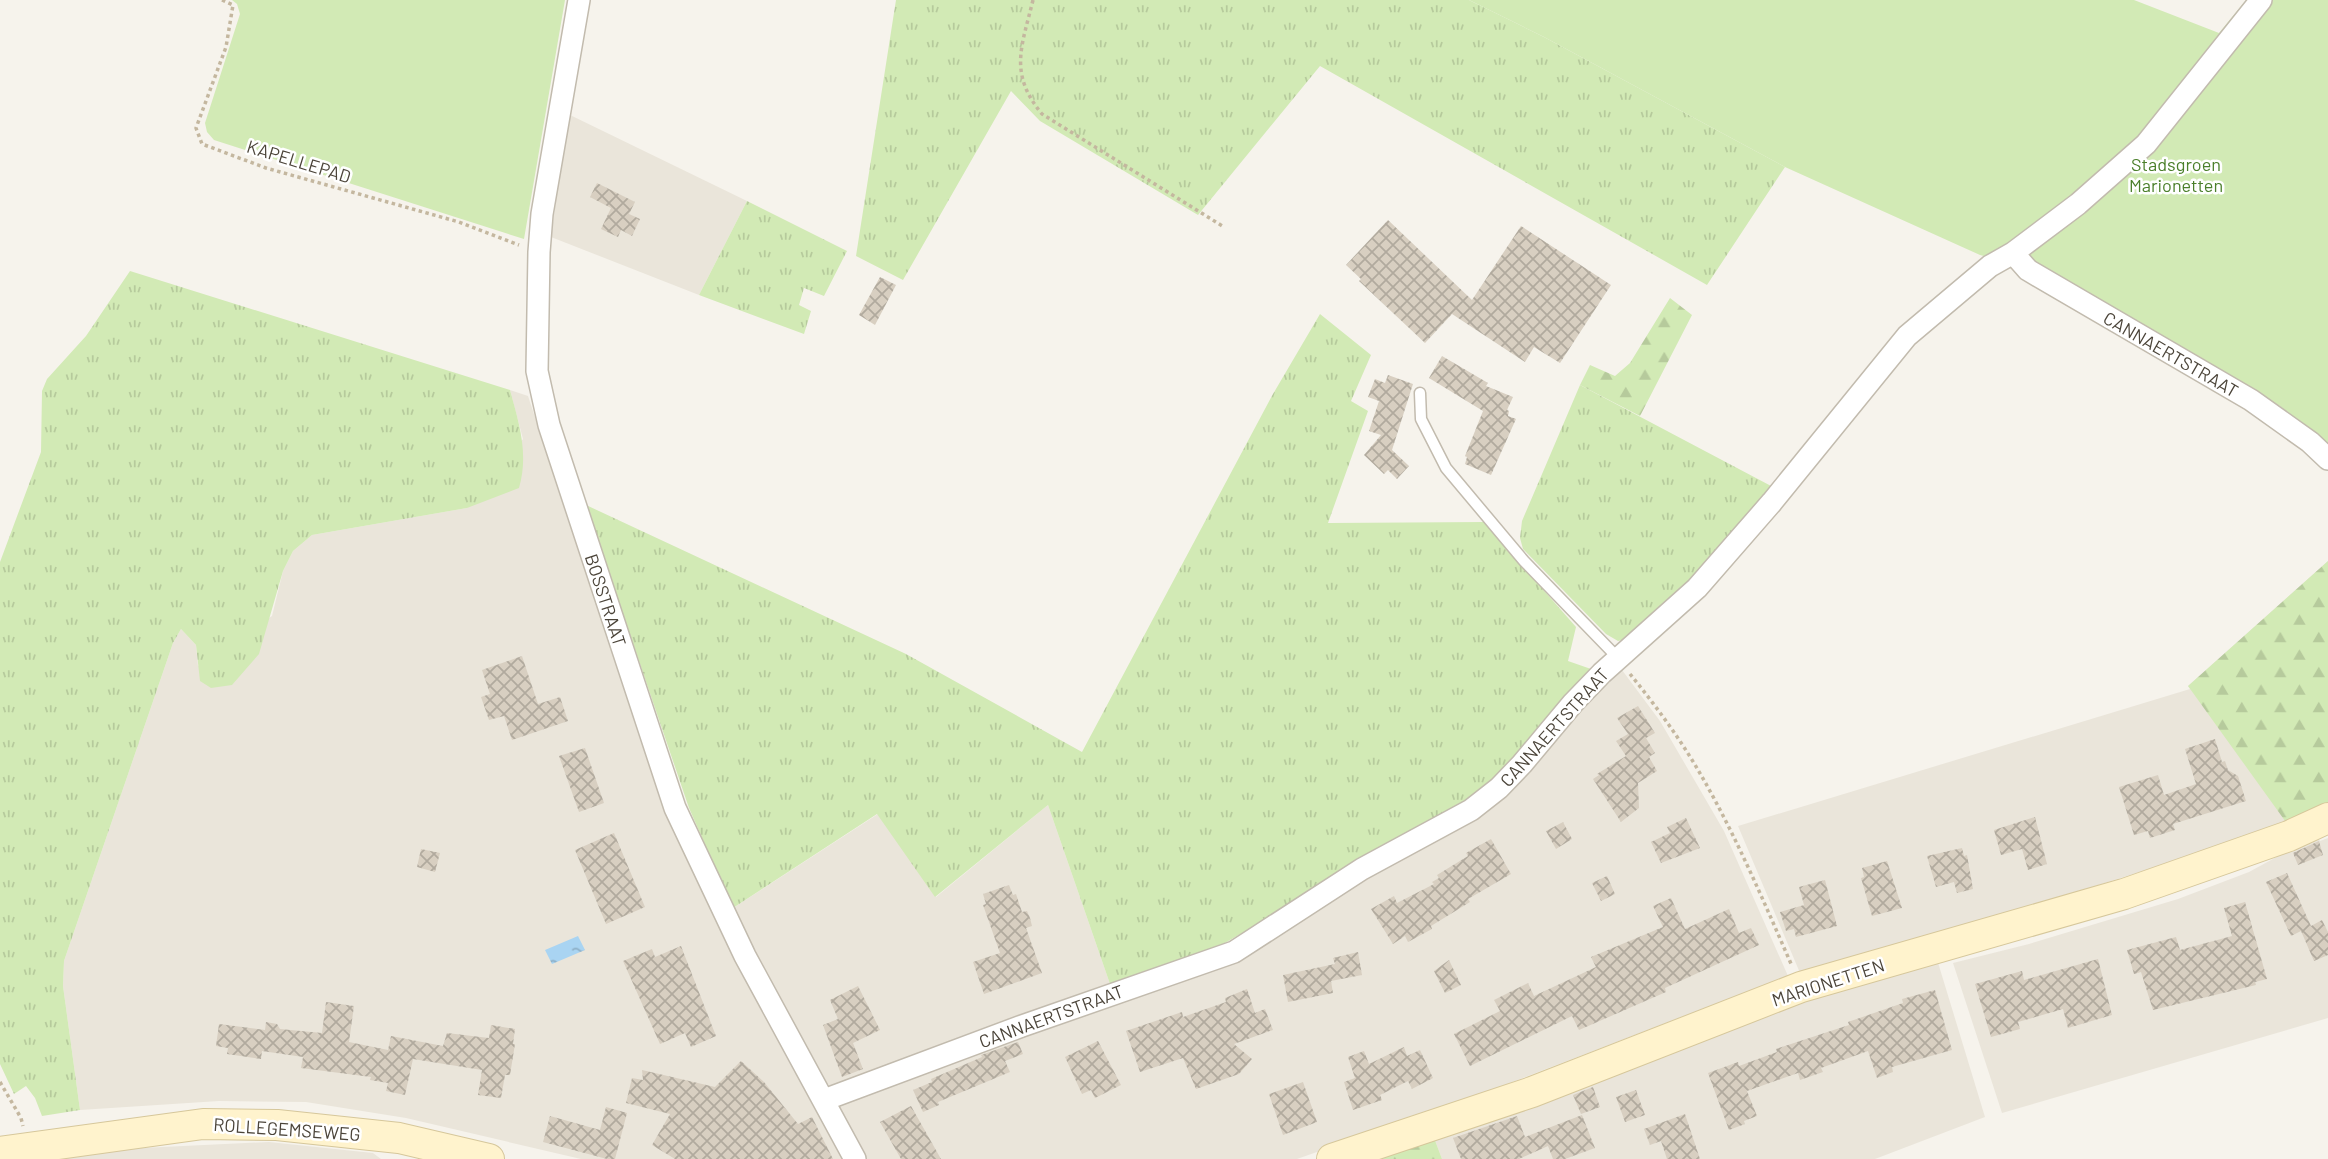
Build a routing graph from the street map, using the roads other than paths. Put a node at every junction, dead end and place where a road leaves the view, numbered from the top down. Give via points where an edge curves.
1 (579, 0) edge
2 (2261, 0) edge
3 (2013, 253) junction
4 (1420, 393) dead end
5 (2328, 459) edge
6 (1618, 658) junction
7 (2328, 818) edge
8 (824, 1100) junction
9 (399, 1149) edge
10 (15, 1150) edge
11 (489, 1159) edge
12 (855, 1159) edge
13 (1332, 1159) edge

1 - 8 street, BOSSTRAAT via 539,252 537,371 549,425 674,808 738,943
2 - 3 street, CANNAERTSTRAAT via 2146,144
3 - 5 street, CANNAERTSTRAAT via 2028,270 2251,400
3 - 6 street, CANNAERTSTRAAT via 1908,336 1697,588
4 - 6 lane via 1420,419 1446,468 1524,561
6 - 8 street, CANNAERTSTRAAT via 1514,772 1471,810 1362,869 1234,952
7 - 13 street, MARIONETTEN via 2124,894 1801,987 1532,1092
8 - 12 street, BOSSTRAAT
9 - 10 street, ROLLEGEMSEWEG via 277,1125 203,1124
9 - 11 street, ROLLEGEMSEWEG

